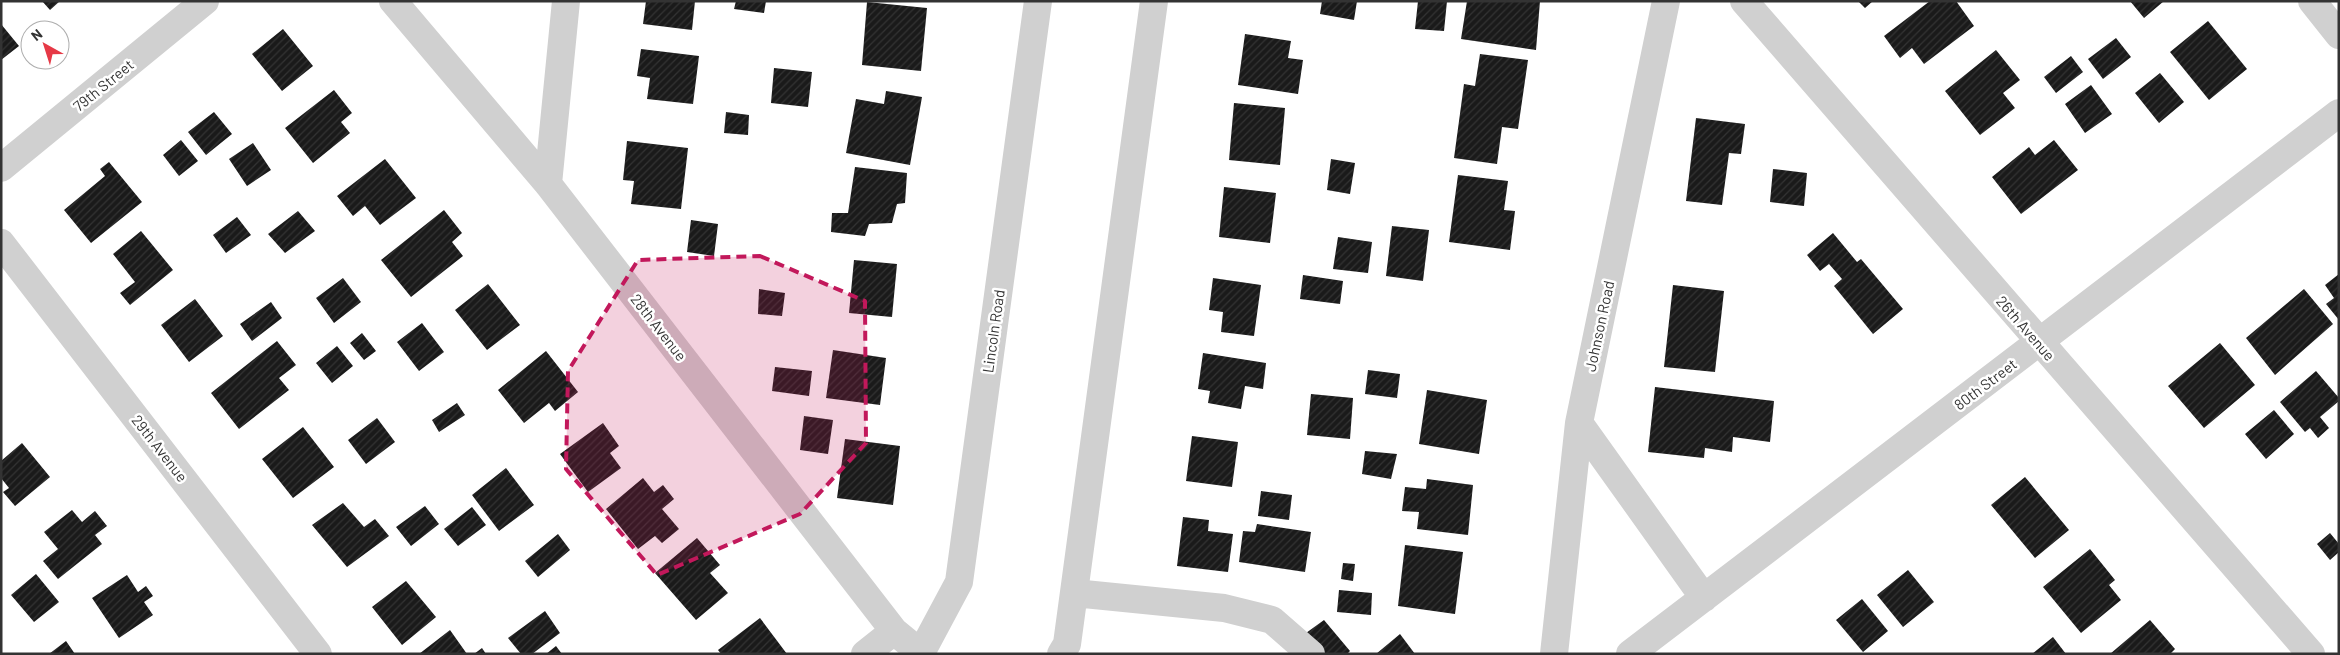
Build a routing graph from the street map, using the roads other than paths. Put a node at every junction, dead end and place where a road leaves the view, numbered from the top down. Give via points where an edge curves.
1 (205, 1) edge
2 (393, 1) edge
3 (566, 1) edge
4 (1038, 1) edge
5 (1154, 1) edge
6 (1666, 1) edge
7 (1744, 1) edge
8 (2312, 1) edge
9 (2339, 34) edge
10 (2339, 113) edge
11 (1, 168) edge
12 (548, 184) junction
13 (1, 243) edge
14 (2038, 343) junction
15 (1579, 423) junction
16 (1074, 593) junction
17 (1704, 598) junction
18 (894, 630) junction
19 (922, 653) edge
20 (318, 654) edge
21 (865, 654) edge
22 (1061, 654) edge
23 (1311, 654) edge
24 (1554, 654) edge
25 (1630, 654) edge
26 (2310, 654) edge

1 - 11 street, 79th Street
2 - 12 street, 28th Avenue
3 - 12 street
4 - 19 street, Lincoln Road via 959,582
5 - 16 street
6 - 15 street, Johnson Road
7 - 14 street, 26th Avenue
8 - 9 street
10 - 14 street, 80th Street
12 - 18 street, 28th Avenue
13 - 20 street, 29th Avenue
14 - 17 street, 80th Street
14 - 26 street, 26th Avenue
15 - 17 street
15 - 24 street, Johnson Road
16 - 22 street via 1067,644
16 - 23 street via 1224,608 1272,620
17 - 25 street, 80th Street
18 - 19 street, 28th Avenue
18 - 21 street

